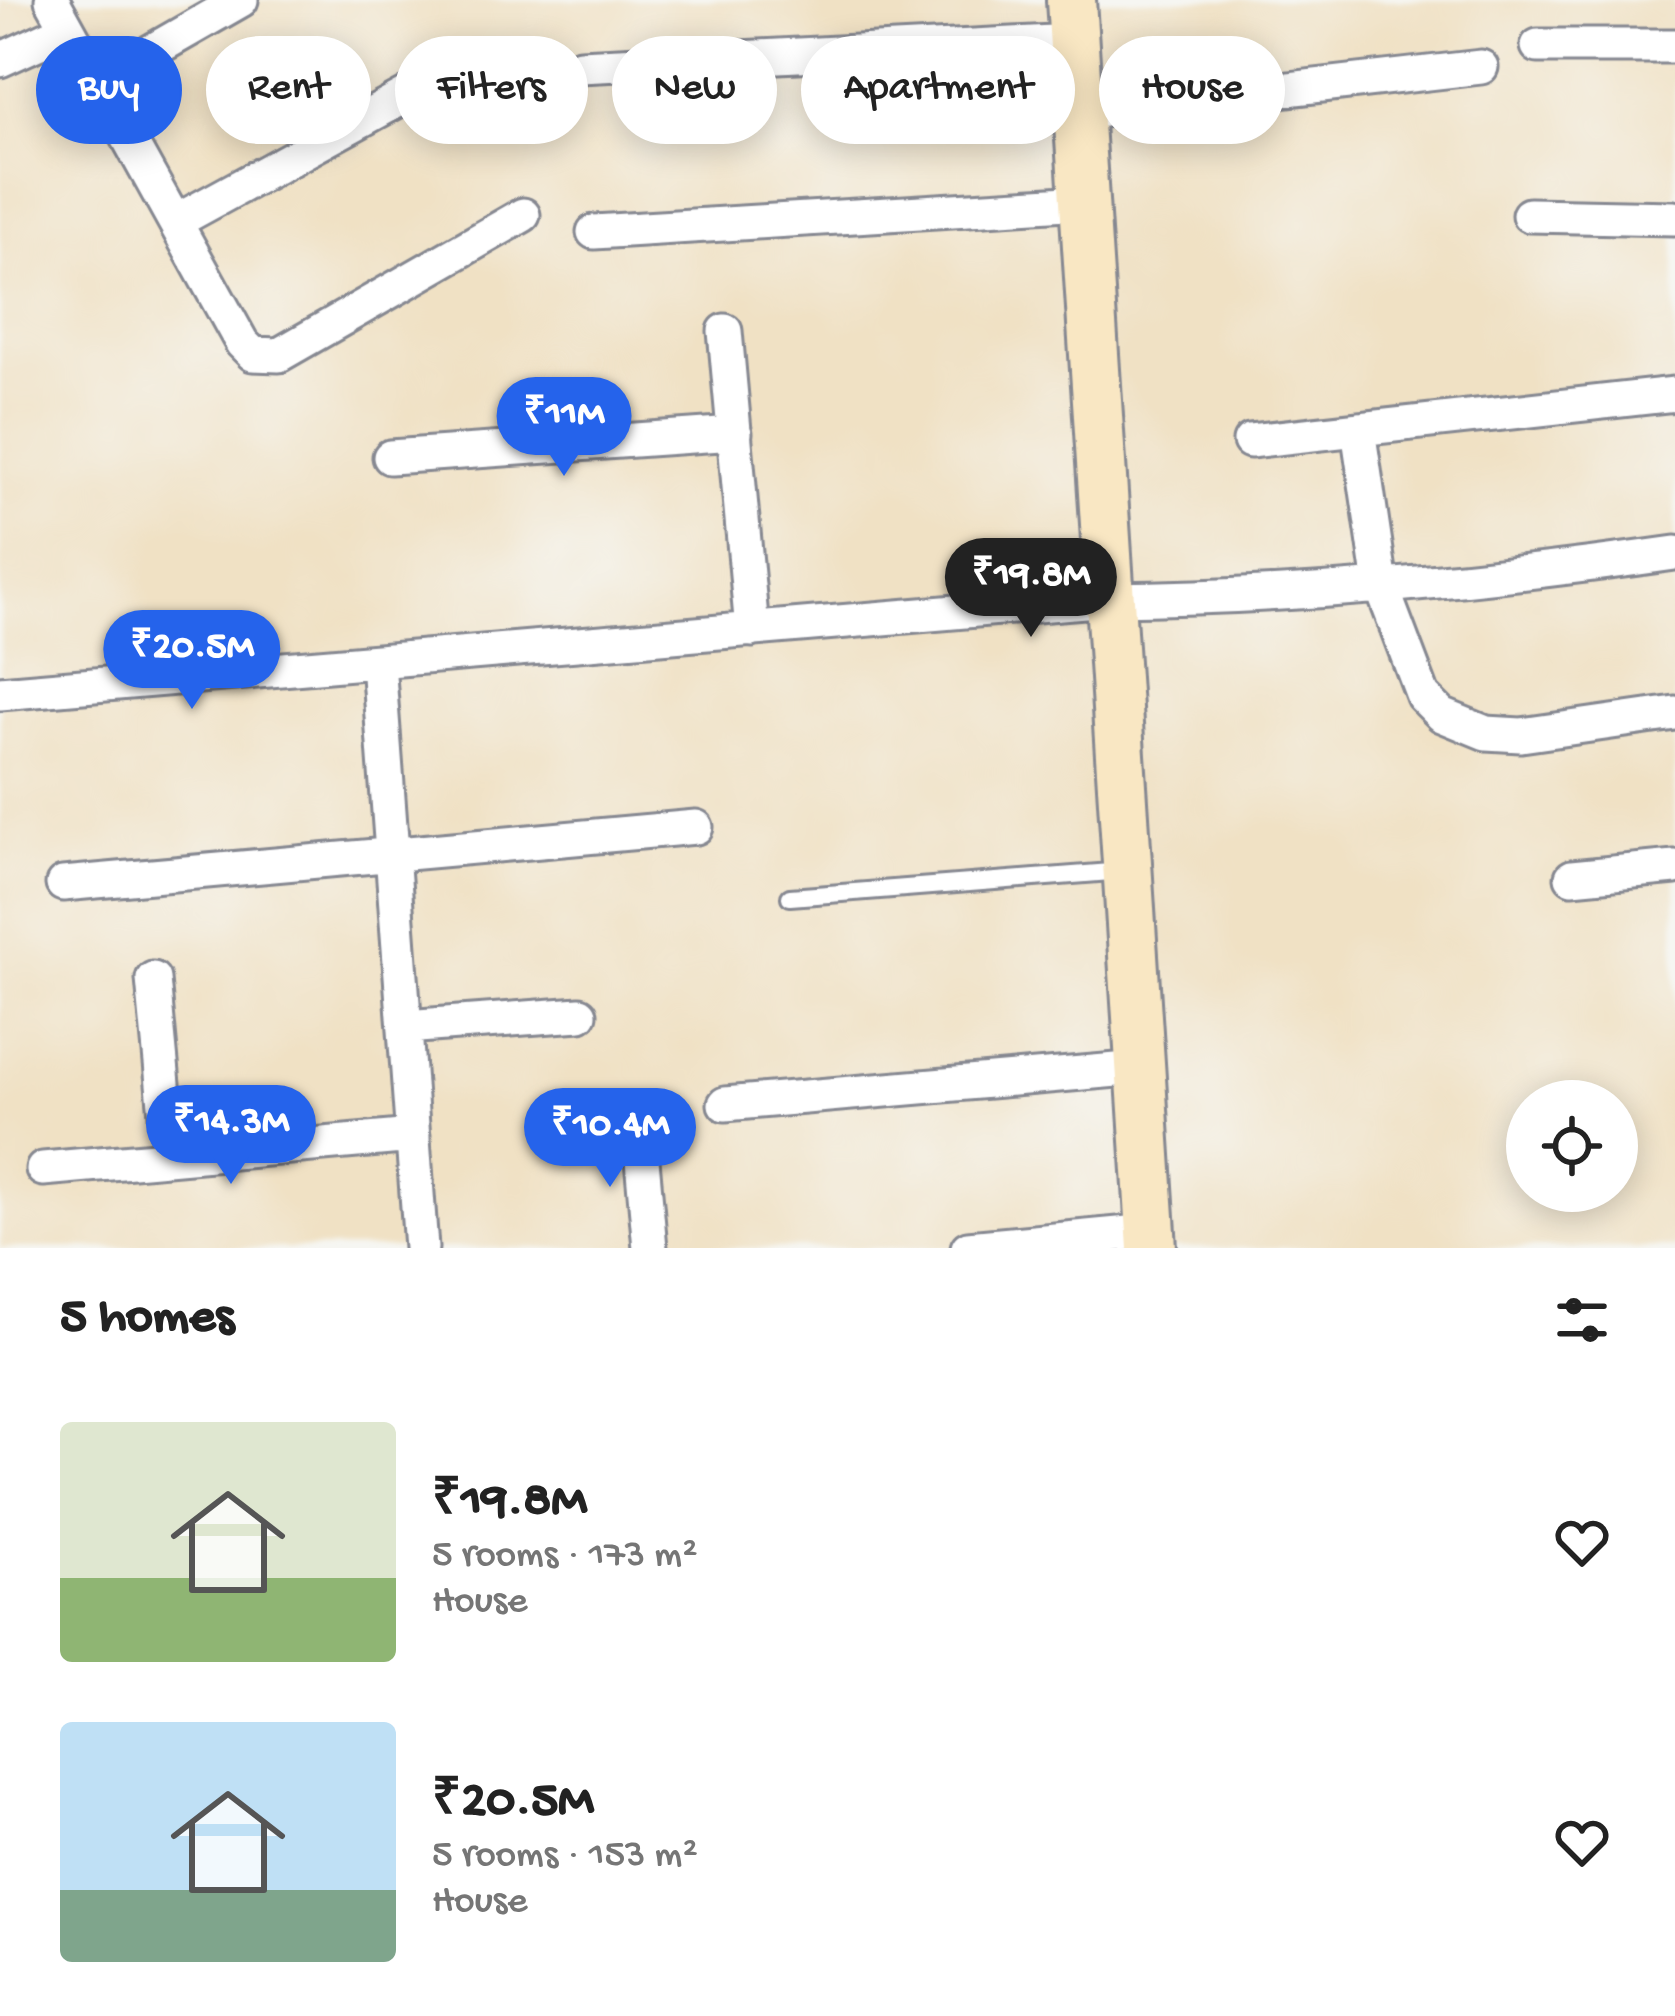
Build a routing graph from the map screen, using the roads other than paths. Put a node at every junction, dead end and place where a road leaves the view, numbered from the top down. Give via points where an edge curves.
1 (241, 0) edge
2 (60, 15) edge
3 (1072, 20) edge
4 (177, 36) edge
5 (1538, 46) dead end
6 (1675, 46) edge
7 (0, 60) edge
8 (588, 65) edge
9 (1481, 67) dead end
10 (395, 102) edge
11 (1077, 113) junction
12 (131, 144) edge
13 (1083, 202) junction
14 (523, 214) dead end
15 (1529, 215) dead end
16 (1675, 218) edge
17 (175, 222) junction
18 (593, 232) dead end
19 (725, 331) dead end
20 (1675, 394) edge
21 (1358, 429) junction
22 (734, 433) junction
23 (1250, 441) dead end
24 (390, 457) dead end
25 (1675, 553) edge
26 (1381, 585) junction
27 (1108, 599) junction
28 (752, 630) junction
29 (378, 662) junction
30 (0, 693) edge
31 (1675, 713) edge
32 (696, 827) dead end
33 (392, 857) junction
34 (1675, 867) edge
35 (1126, 871) junction
36 (1572, 877) dead end
37 (63, 884) dead end
38 (790, 897) dead end
39 (153, 979) dead end
40 (580, 1014) dead end
41 (405, 1027) junction
42 (1140, 1068) junction
43 (725, 1104) dead end
44 (639, 1127) dead end
45 (413, 1136) junction
46 (170, 1157) junction
47 (43, 1168) dead end
48 (1152, 1239) edge
49 (421, 1248) edge
50 (650, 1248) edge
51 (968, 1248) edge

1 - 4 street
2 - 7 street
3 - 8 street
3 - 11 street
5 - 6 street
9 - 11 street
10 - 17 street
11 - 13 street
12 - 17 street
13 - 18 street
13 - 27 street
14 - 17 street via 267,357 242,343
15 - 16 street
19 - 22 street
20 - 21 street
21 - 23 street
21 - 26 street
22 - 24 street
22 - 28 street
25 - 26 street
26 - 27 street
26 - 31 street via 1423,696 1460,724 1521,735
27 - 28 street
27 - 35 street
28 - 29 street
29 - 30 street
29 - 33 street
32 - 33 street
33 - 37 street
33 - 41 street
34 - 36 street
35 - 38 lane
35 - 42 street
39 - 46 street
40 - 41 street
41 - 45 street
42 - 43 street
42 - 48 street
44 - 50 street
45 - 46 street
45 - 49 street
46 - 47 street
48 - 51 street

